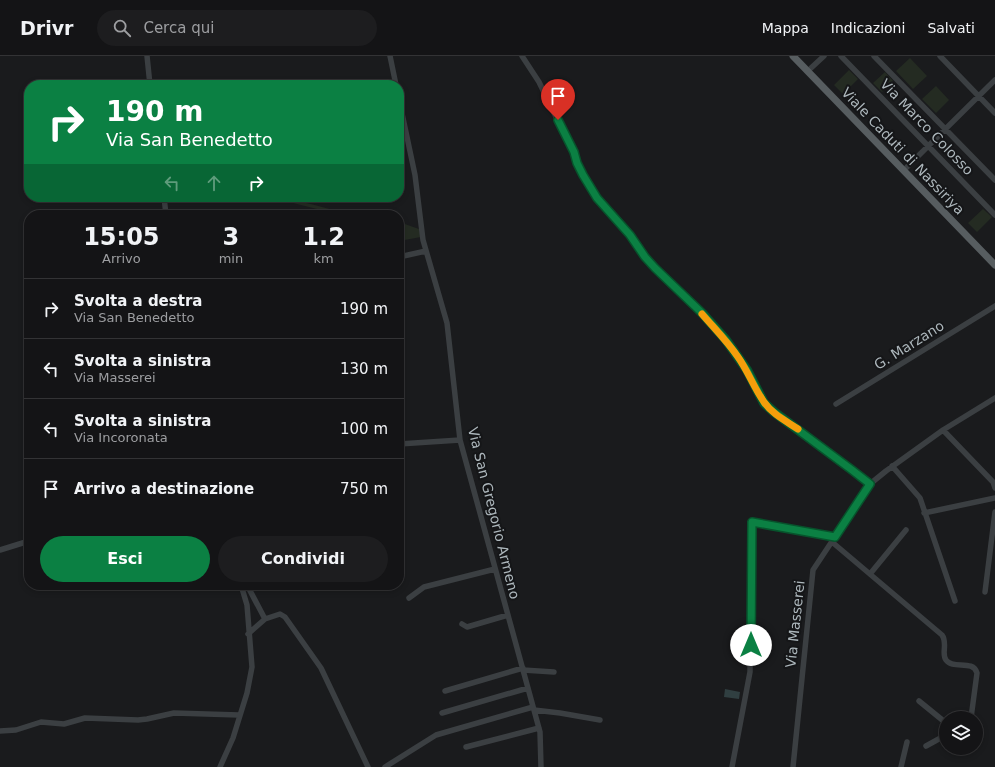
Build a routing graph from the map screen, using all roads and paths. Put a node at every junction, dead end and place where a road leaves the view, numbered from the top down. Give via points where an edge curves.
1 (147, 56) edge
2 (390, 56) edge
3 (522, 56) edge
4 (793, 56) edge
5 (800, 56) edge
6 (824, 56) edge
7 (841, 56) edge
8 (874, 56) edge
9 (940, 56) edge
10 (811, 68) junction
11 (149, 80) edge
12 (395, 80) edge
13 (995, 80) edge
14 (979, 96) junction
15 (995, 113) edge
16 (404, 122) edge
17 (945, 129) junction
18 (928, 146) junction
19 (907, 167) junction
20 (995, 180) edge
21 (995, 215) edge
22 (426, 251) junction
23 (404, 256) edge
24 (995, 258) edge
25 (995, 265) edge
26 (995, 306) edge
27 (995, 398) edge
28 (836, 404) dead end
29 (943, 430) junction
30 (460, 440) junction
31 (404, 444) edge
32 (892, 466) junction
33 (870, 484) junction
34 (995, 488) edge
35 (995, 498) edge
36 (995, 512) edge
37 (924, 513) junction
38 (906, 530) dead end
39 (833, 539) junction
40 (24, 543) edge
41 (0, 550) edge
42 (495, 569) junction
43 (870, 574) junction
44 (242, 590) edge
45 (250, 590) edge
46 (985, 592) dead end
47 (409, 598) dead end
48 (955, 601) dead end
49 (508, 615) junction
50 (264, 619) junction
51 (462, 624) dead end
52 (248, 634) junction
53 (523, 669) junction
54 (554, 672) dead end
55 (528, 688) junction
56 (445, 691) dead end
57 (919, 701) dead end
58 (534, 709) junction
59 (971, 711) edge
60 (442, 714) dead end
61 (239, 715) junction
62 (939, 717) edge
63 (600, 720) dead end
64 (539, 728) junction
65 (0, 731) edge
66 (939, 740) edge
67 (907, 742) dead end
68 (466, 746) dead end
69 (926, 746) dead end
70 (220, 767) edge
71 (368, 767) edge
72 (385, 767) edge
73 (541, 767) edge
74 (732, 767) edge
75 (793, 767) edge
76 (901, 767) edge

1 - 11 street
2 - 12 street
3 - 33 street via 539,82 583,175 597,198 630,235 645,257 726,340 747,370 764,403
4 - 25 main road, Viale Caduti di Nassiriya
5 - 10 main road, Viale Caduti di Nassiriya
6 - 10 street
7 - 18 street, Via Marco Colosso
8 - 17 street
9 - 14 street
10 - 19 main road, Viale Caduti di Nassiriya
13 - 14 street
14 - 15 street
14 - 17 street
16 - 22 street, Via San Gregorio Armeno via 415,174
17 - 18 street
17 - 20 street
18 - 19 street
18 - 21 street, Via Marco Colosso
19 - 24 main road, Viale Caduti di Nassiriya
22 - 23 street
22 - 30 street, Via San Gregorio Armeno via 447,323
26 - 28 street, G. Marzano
27 - 29 street, Via Masserei
29 - 32 street, Via Masserei
29 - 34 street via 993,482
30 - 31 street
30 - 42 street, Via San Gregorio Armeno
32 - 33 street, Via Masserei
32 - 37 street via 920,498
33 - 39 street, Via Masserei
35 - 37 street
36 - 46 street
37 - 48 street
38 - 43 street
39 - 43 street
39 - 74 street via 752,522 750,672
39 - 75 street, Via Masserei via 813,570
40 - 41 street
42 - 47 street via 424,587
42 - 49 street, Via San Gregorio Armeno
43 - 59 street via 942,635 946,643 944,656 948,662 970,666 976,670
44 - 52 street via 247,605
45 - 50 street
49 - 51 street via 467,627
49 - 53 street, Via San Gregorio Armeno
50 - 52 street
50 - 71 street via 280,614 285,617 321,668
52 - 61 street via 252,667
53 - 54 street
53 - 55 street, Via San Gregorio Armeno
53 - 56 street
55 - 58 street, Via San Gregorio Armeno
55 - 60 street
57 - 62 street
58 - 63 street
58 - 64 street, Via San Gregorio Armeno
58 - 72 street via 436,735
61 - 65 street via 174,713 138,720 85,718 64,724 41,722 16,730
61 - 70 street via 233,738
64 - 68 street
64 - 73 street, Via San Gregorio Armeno
66 - 69 street
67 - 76 street

